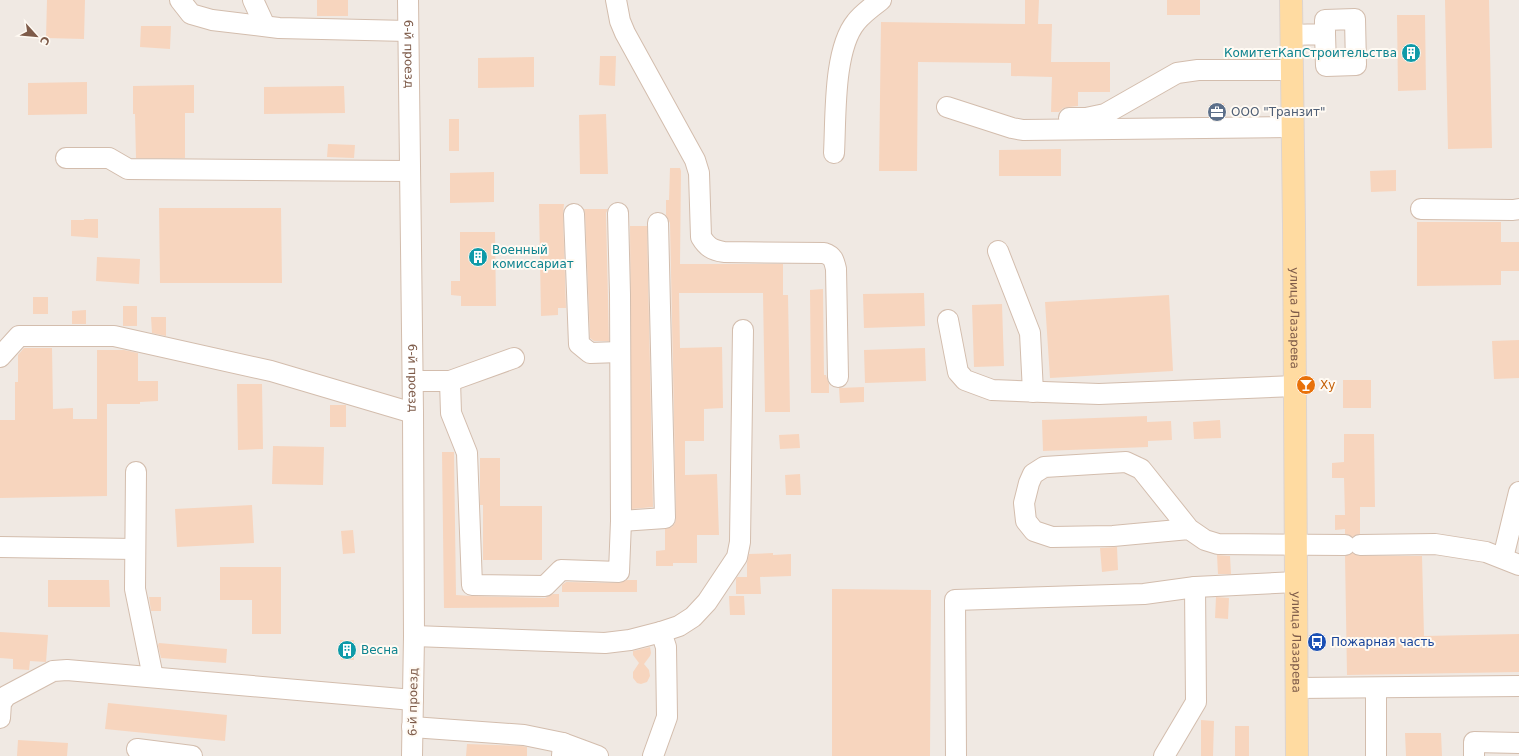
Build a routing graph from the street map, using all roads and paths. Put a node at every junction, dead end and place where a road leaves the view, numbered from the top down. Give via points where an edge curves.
1 (180, 0) edge
2 (253, 0) edge
3 (408, 0) edge
4 (616, 0) edge
5 (881, 0) edge
6 (1291, 0) edge
7 (265, 26) junction
8 (408, 31) junction
9 (1325, 34) dead end
10 (1292, 35) junction
11 (1292, 70) junction
12 (947, 107) dead end
13 (1037, 118) dead end
14 (1292, 127) junction
15 (834, 154) dead end
16 (66, 158) dead end
17 (410, 171) junction
18 (1421, 209) dead end
19 (1519, 209) edge
20 (618, 213) dead end
21 (574, 214) dead end
22 (658, 223) dead end
23 (998, 251) dead end
24 (948, 320) dead end
25 (743, 330) dead end
26 (620, 352) junction
27 (0, 357) edge
28 (514, 358) dead end
29 (838, 377) dead end
30 (413, 381) junction
31 (450, 381) junction
32 (1295, 386) junction
33 (1033, 392) junction
34 (413, 413) junction
35 (136, 472) dead end
36 (1519, 492) edge
37 (621, 521) junction
38 (1189, 529) junction
39 (1296, 546) junction
40 (0, 548) edge
41 (136, 548) junction
42 (1511, 562) edge
43 (1296, 582) junction
44 (1194, 587) junction
45 (661, 632) junction
46 (414, 636) junction
47 (153, 677) junction
48 (1519, 686) edge
49 (1297, 688) junction
50 (1376, 688) junction
51 (413, 700) junction
52 (0, 718) edge
53 (412, 727) junction
54 (1519, 743) edge
55 (137, 748) dead end
56 (563, 749) edge
57 (192, 756) edge
58 (412, 756) edge
59 (598, 756) edge
60 (653, 756) edge
61 (956, 756) edge
62 (1164, 756) edge
63 (1297, 756) edge
64 (1376, 756) edge
65 (1474, 756) edge

1 - 7 street via 191,14 212,20
2 - 7 street
3 - 8 street, 6-й проезд
4 - 29 street via 625,33 695,160 699,173 701,237 706,245 713,250 724,252 824,253 834,260
5 - 15 street via 855,22 845,41 838,65
6 - 10 main road, улица Лазарева
7 - 8 street
8 - 17 street, 6-й проезд
9 - 10 street
10 - 11 main road, улица Лазарева
11 - 13 street via 1198,70 1177,73 1105,114 1086,118
11 - 14 main road, улица Лазарева
12 - 14 street via 1023,130
14 - 32 main road, улица Лазарева
16 - 17 street via 109,158 128,170
17 - 30 street, 6-й проезд
18 - 19 street
20 - 26 street
21 - 26 street via 579,344 590,353
22 - 37 street via 665,518
23 - 33 street via 1030,333
24 - 33 street via 958,372 964,380 992,390
25 - 45 street via 740,542 737,557 707,602 693,617 679,626
26 - 37 street
27 - 34 street via 19,336 114,336 271,371
28 - 31 street
30 - 31 street
30 - 34 street, 6-й проезд
31 - 37 street via 451,414 467,453 472,585 545,586 561,570 619,572
32 - 33 street via 1099,394
32 - 39 main road, улица Лазарева
34 - 46 street, 6-й проезд
35 - 41 street
36 - 42 street
38 - 38 street via 1113,536 1052,537 1034,531 1026,521 1024,503 1028,482 1033,474 1044,467 1126,462 1141,469
38 - 39 street via 1204,540 1218,544
39 - 42 street via 1435,544 1486,552
39 - 43 main road, улица Лазарева
40 - 41 street
41 - 47 street via 135,589
43 - 44 street
43 - 49 main road, улица Лазарева
44 - 61 street via 1144,594 955,600
44 - 62 street via 1196,702
45 - 46 street via 630,640 605,642
45 - 60 street via 666,647 667,717
46 - 51 street, 6-й проезд
47 - 51 street
47 - 52 street via 67,670 53,672 6,696 1,702
48 - 50 street
49 - 50 street
49 - 63 main road, улица Лазарева
50 - 64 street
51 - 53 street, 6-й проезд
53 - 56 street via 524,735
53 - 58 street, 6-й проезд
54 - 65 street via 1474,742
55 - 57 street
56 - 59 street

